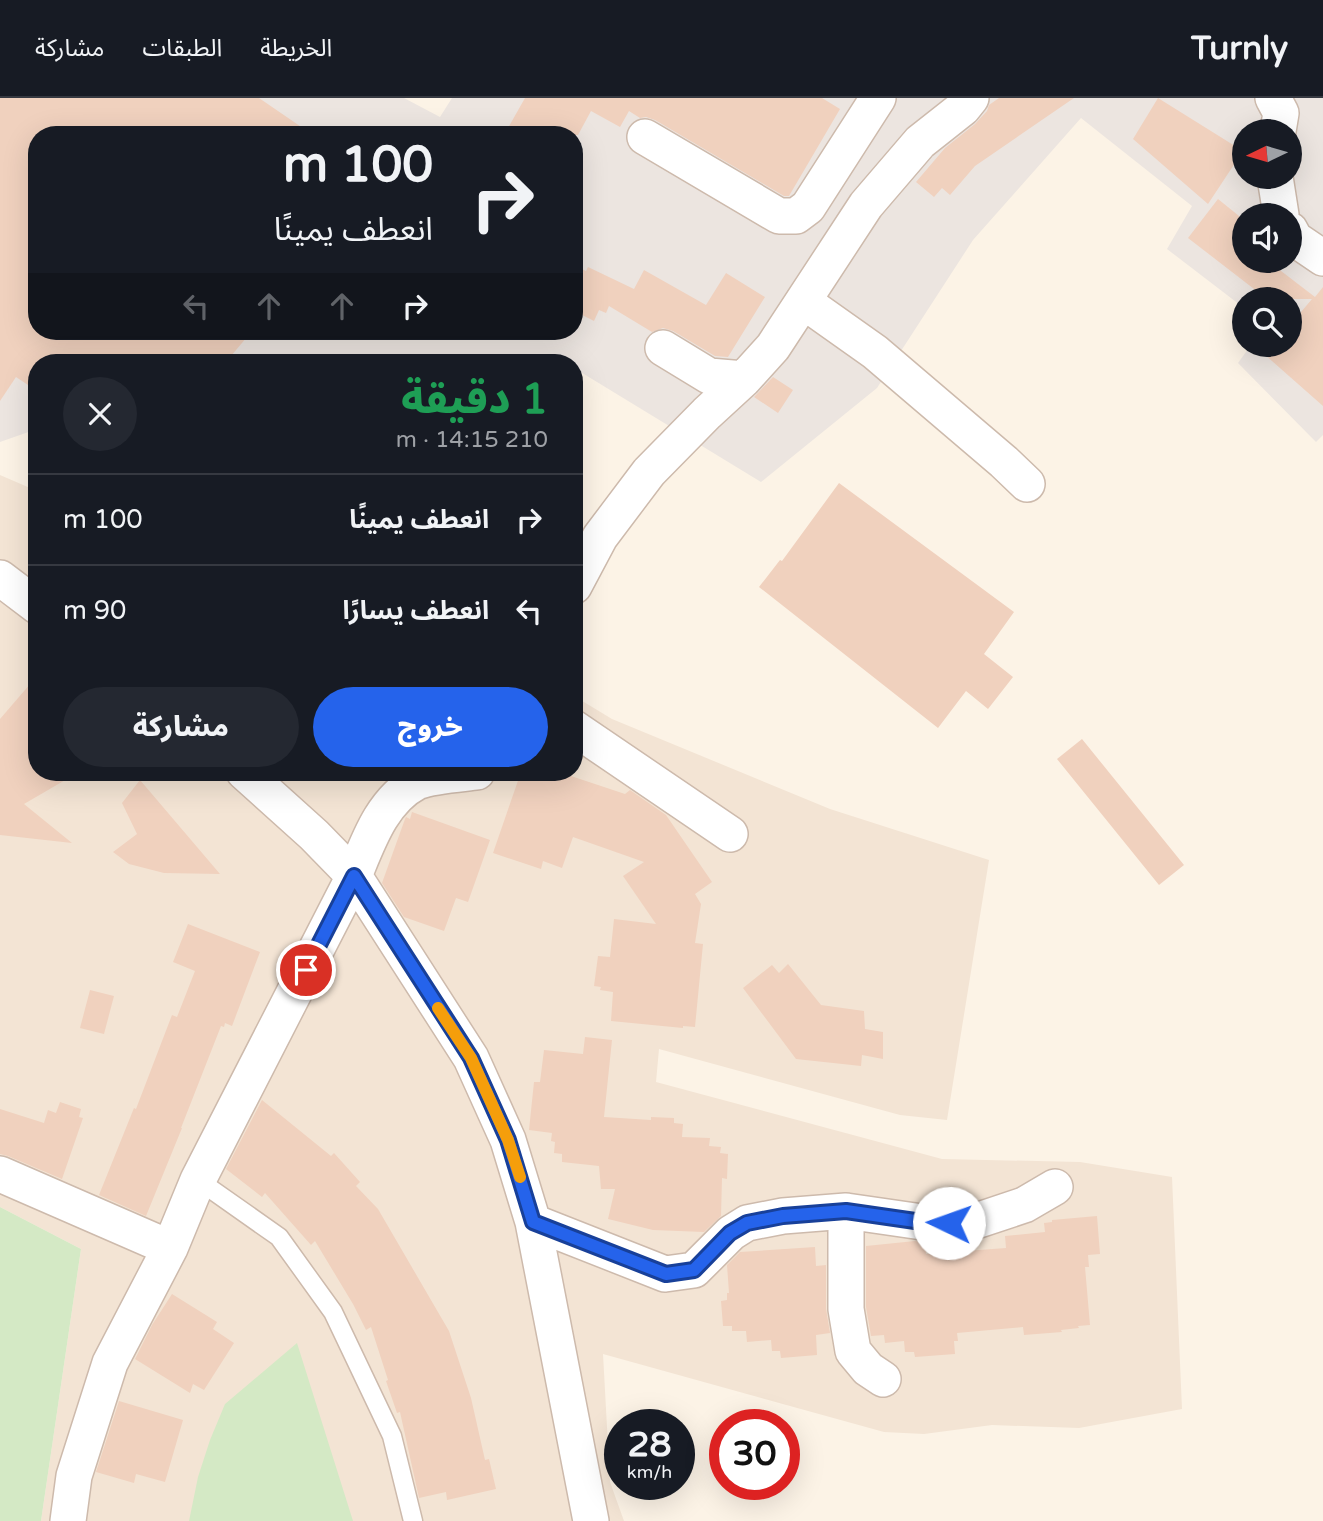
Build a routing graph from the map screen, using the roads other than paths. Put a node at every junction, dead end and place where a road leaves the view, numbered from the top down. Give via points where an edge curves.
1 (878, 98) edge
2 (971, 98) edge
3 (1273, 98) edge
4 (1281, 119) edge
5 (645, 137) dead end
6 (1302, 244) edge
7 (1323, 258) edge
8 (803, 301) junction
9 (663, 348) dead end
10 (744, 379) junction
11 (1027, 484) dead end
12 (583, 569) edge
13 (0, 578) edge
14 (28, 599) edge
15 (583, 734) edge
16 (254, 781) edge
17 (424, 781) edge
18 (730, 834) dead end
19 (354, 876) junction
20 (0, 1174) edge
21 (198, 1180) junction
22 (1055, 1187) dead end
23 (846, 1211) junction
24 (533, 1222) junction
25 (170, 1248) junction
26 (883, 1379) dead end
27 (68, 1521) edge
28 (413, 1521) edge
29 (591, 1521) edge

1 - 5 street via 807,207 796,216 779,216
2 - 8 street via 920,142 866,205
3 - 4 street
6 - 7 street
8 - 10 street via 773,347
8 - 11 street via 875,352
9 - 10 street via 709,376
10 - 12 street via 649,472 600,537
13 - 14 street
15 - 18 street
16 - 19 street
17 - 19 street via 393,800 371,835
19 - 21 street
19 - 24 street via 471,1058 508,1140
20 - 25 street
21 - 25 street
21 - 28 lane via 279,1237 332,1312 392,1436
22 - 23 street via 1024,1205 970,1223 929,1223
23 - 24 street via 747,1223 730,1233 694,1270 666,1274
23 - 26 street via 846,1309 853,1351
24 - 29 street
25 - 27 street via 110,1363 74,1476

